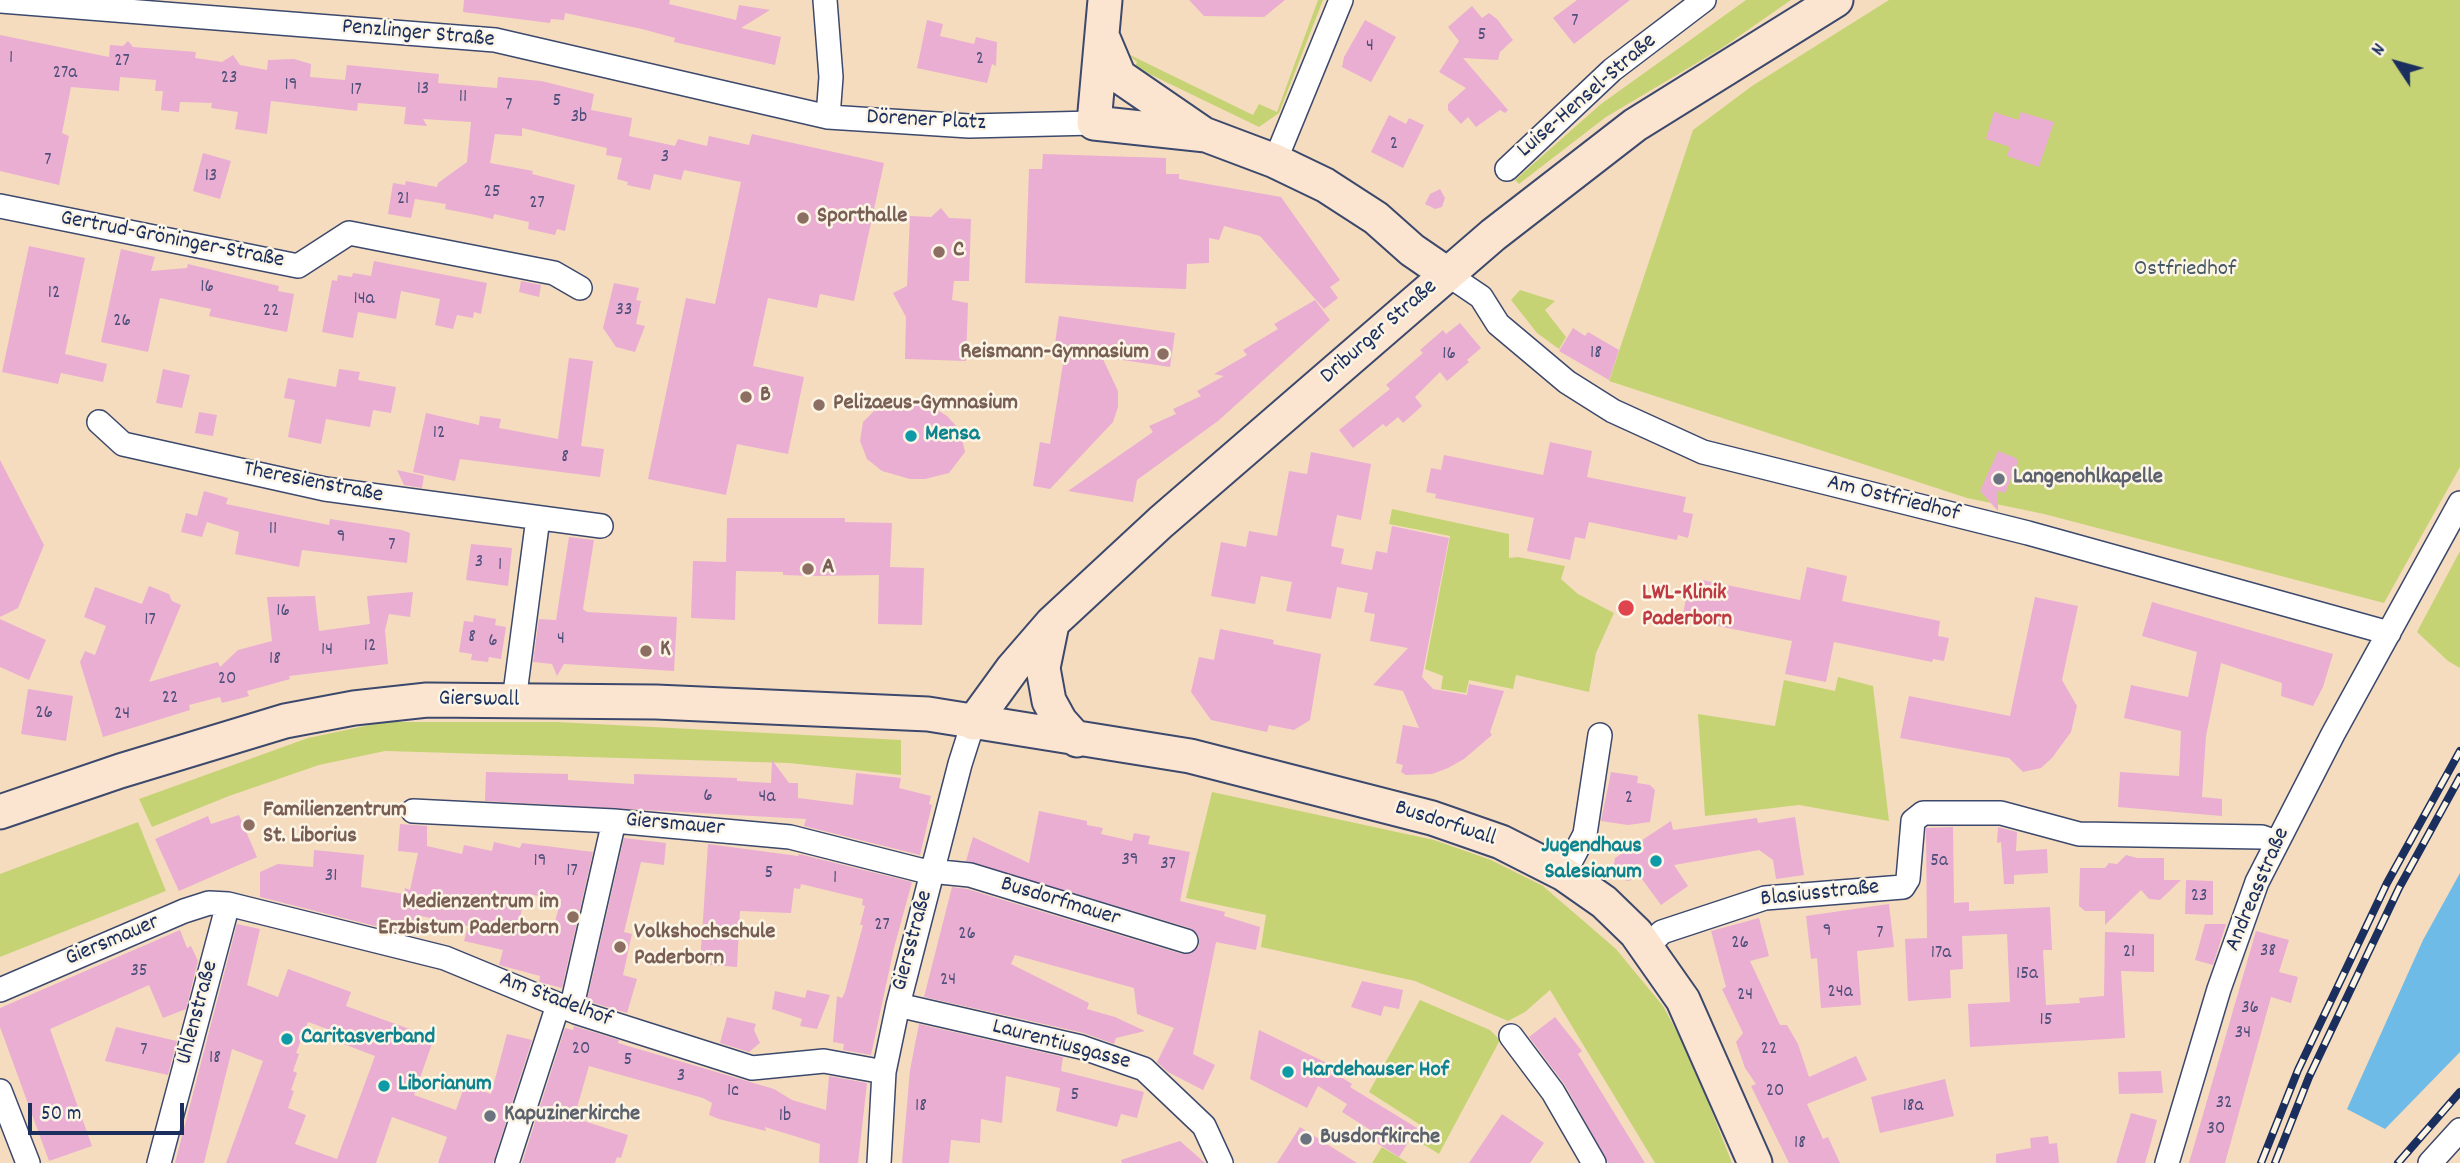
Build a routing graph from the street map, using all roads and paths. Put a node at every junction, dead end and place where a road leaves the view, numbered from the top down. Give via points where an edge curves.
1 (825, 0) edge
2 (1105, 0) edge
3 (1341, 0) edge
4 (1704, 0) edge
5 (1836, 0) edge
6 (0, 2) edge
7 (1102, 36) junction
8 (828, 117) junction
9 (1094, 123) junction
10 (1206, 135) junction
11 (1275, 160) junction
12 (1507, 169) dead end
13 (0, 206) edge
14 (1447, 274) junction
15 (580, 288) dead end
16 (99, 422) dead end
17 (2460, 503) edge
18 (538, 518) junction
19 (601, 526) dead end
20 (1052, 623) junction
21 (2389, 633) junction
22 (514, 701) junction
23 (974, 723) junction
24 (1600, 735) dead end
25 (1076, 740) junction
26 (413, 811) dead end
27 (0, 812) edge
28 (614, 821) junction
29 (2276, 842) junction
30 (933, 871) junction
31 (1564, 874) junction
32 (228, 904) junction
33 (1186, 941) dead end
34 (1647, 947) junction
35 (0, 990) edge
36 (898, 1005) junction
37 (564, 1008) junction
38 (1511, 1036) dead end
39 (884, 1072) junction
40 (0, 1091) edge
41 (2460, 1130) edge
42 (28, 1163) edge
43 (159, 1163) edge
44 (507, 1163) edge
45 (879, 1163) edge
46 (1221, 1163) edge
47 (1594, 1163) edge
48 (1755, 1163) edge
49 (2167, 1163) edge
50 (2430, 1163) edge

1 - 8 street via 831,77
2 - 7 main road
3 - 11 street
4 - 12 street, Luise-Hensel-Straße via 1612,70
5 - 14 main road, Driburger Straße via 1635,125
6 - 8 street, Penzlinger Straße via 495,40
7 - 9 main road
7 - 10 main road via 1119,76
8 - 9 street, Dörener Platz via 969,126
9 - 10 main road
10 - 11 main road
11 - 14 main road via 1376,218
13 - 15 street, Gertrud-Gröninger-Straße via 299,266 349,233 554,273
14 - 20 main road, Driburger Straße via 1161,522
14 - 21 street, Am Ostfriedhof via 1481,297 1498,324 1567,382 1613,411 1703,452 2028,533
16 - 18 street, Theresienstraße via 123,444 325,489
17 - 21 street, Andreasstraße
18 - 19 street, Theresienstraße
18 - 22 street
20 - 23 main road, Driburger Straße via 1013,667
20 - 25 main road via 1043,668 1049,701
21 - 29 street, Andreasstraße
22 - 23 main road, Gierswall via 928,714
22 - 27 main road, Gierswall via 427,700 285,721
23 - 25 main road, Busdorfwall
23 - 30 street, Giersstraße
24 - 31 street via 1586,834
25 - 31 main road, Busdorfwall via 1190,756 1432,818 1501,842
26 - 28 street, Giersmauer
28 - 30 street, Giersmauer via 790,836
28 - 37 street
29 - 34 street, Blasiusstraße via 2079,834 2001,813 1923,813 1913,821 1908,879 1903,887 1765,898 1661,932
29 - 49 street, Andreasstraße via 2244,917
30 - 33 street, Busdorfmauer via 970,875
30 - 36 street, Giersstraße
31 - 34 main road, Busdorfwall via 1604,902
32 - 35 street, Giersmauer via 209,903 184,911
32 - 37 street, Am Stadelhof via 446,958
32 - 43 street, Uhlenstraße
34 - 48 main road, Busdorfwall via 1683,1000
36 - 39 street, Giersstraße
36 - 46 street, Laurentiusgasse via 1081,1047 1144,1069 1204,1126
37 - 39 street, Am Stadelhof via 751,1068 824,1061
37 - 44 street
38 - 47 street via 1553,1092
39 - 45 street, Giersstraße
40 - 42 street
41 - 50 street

